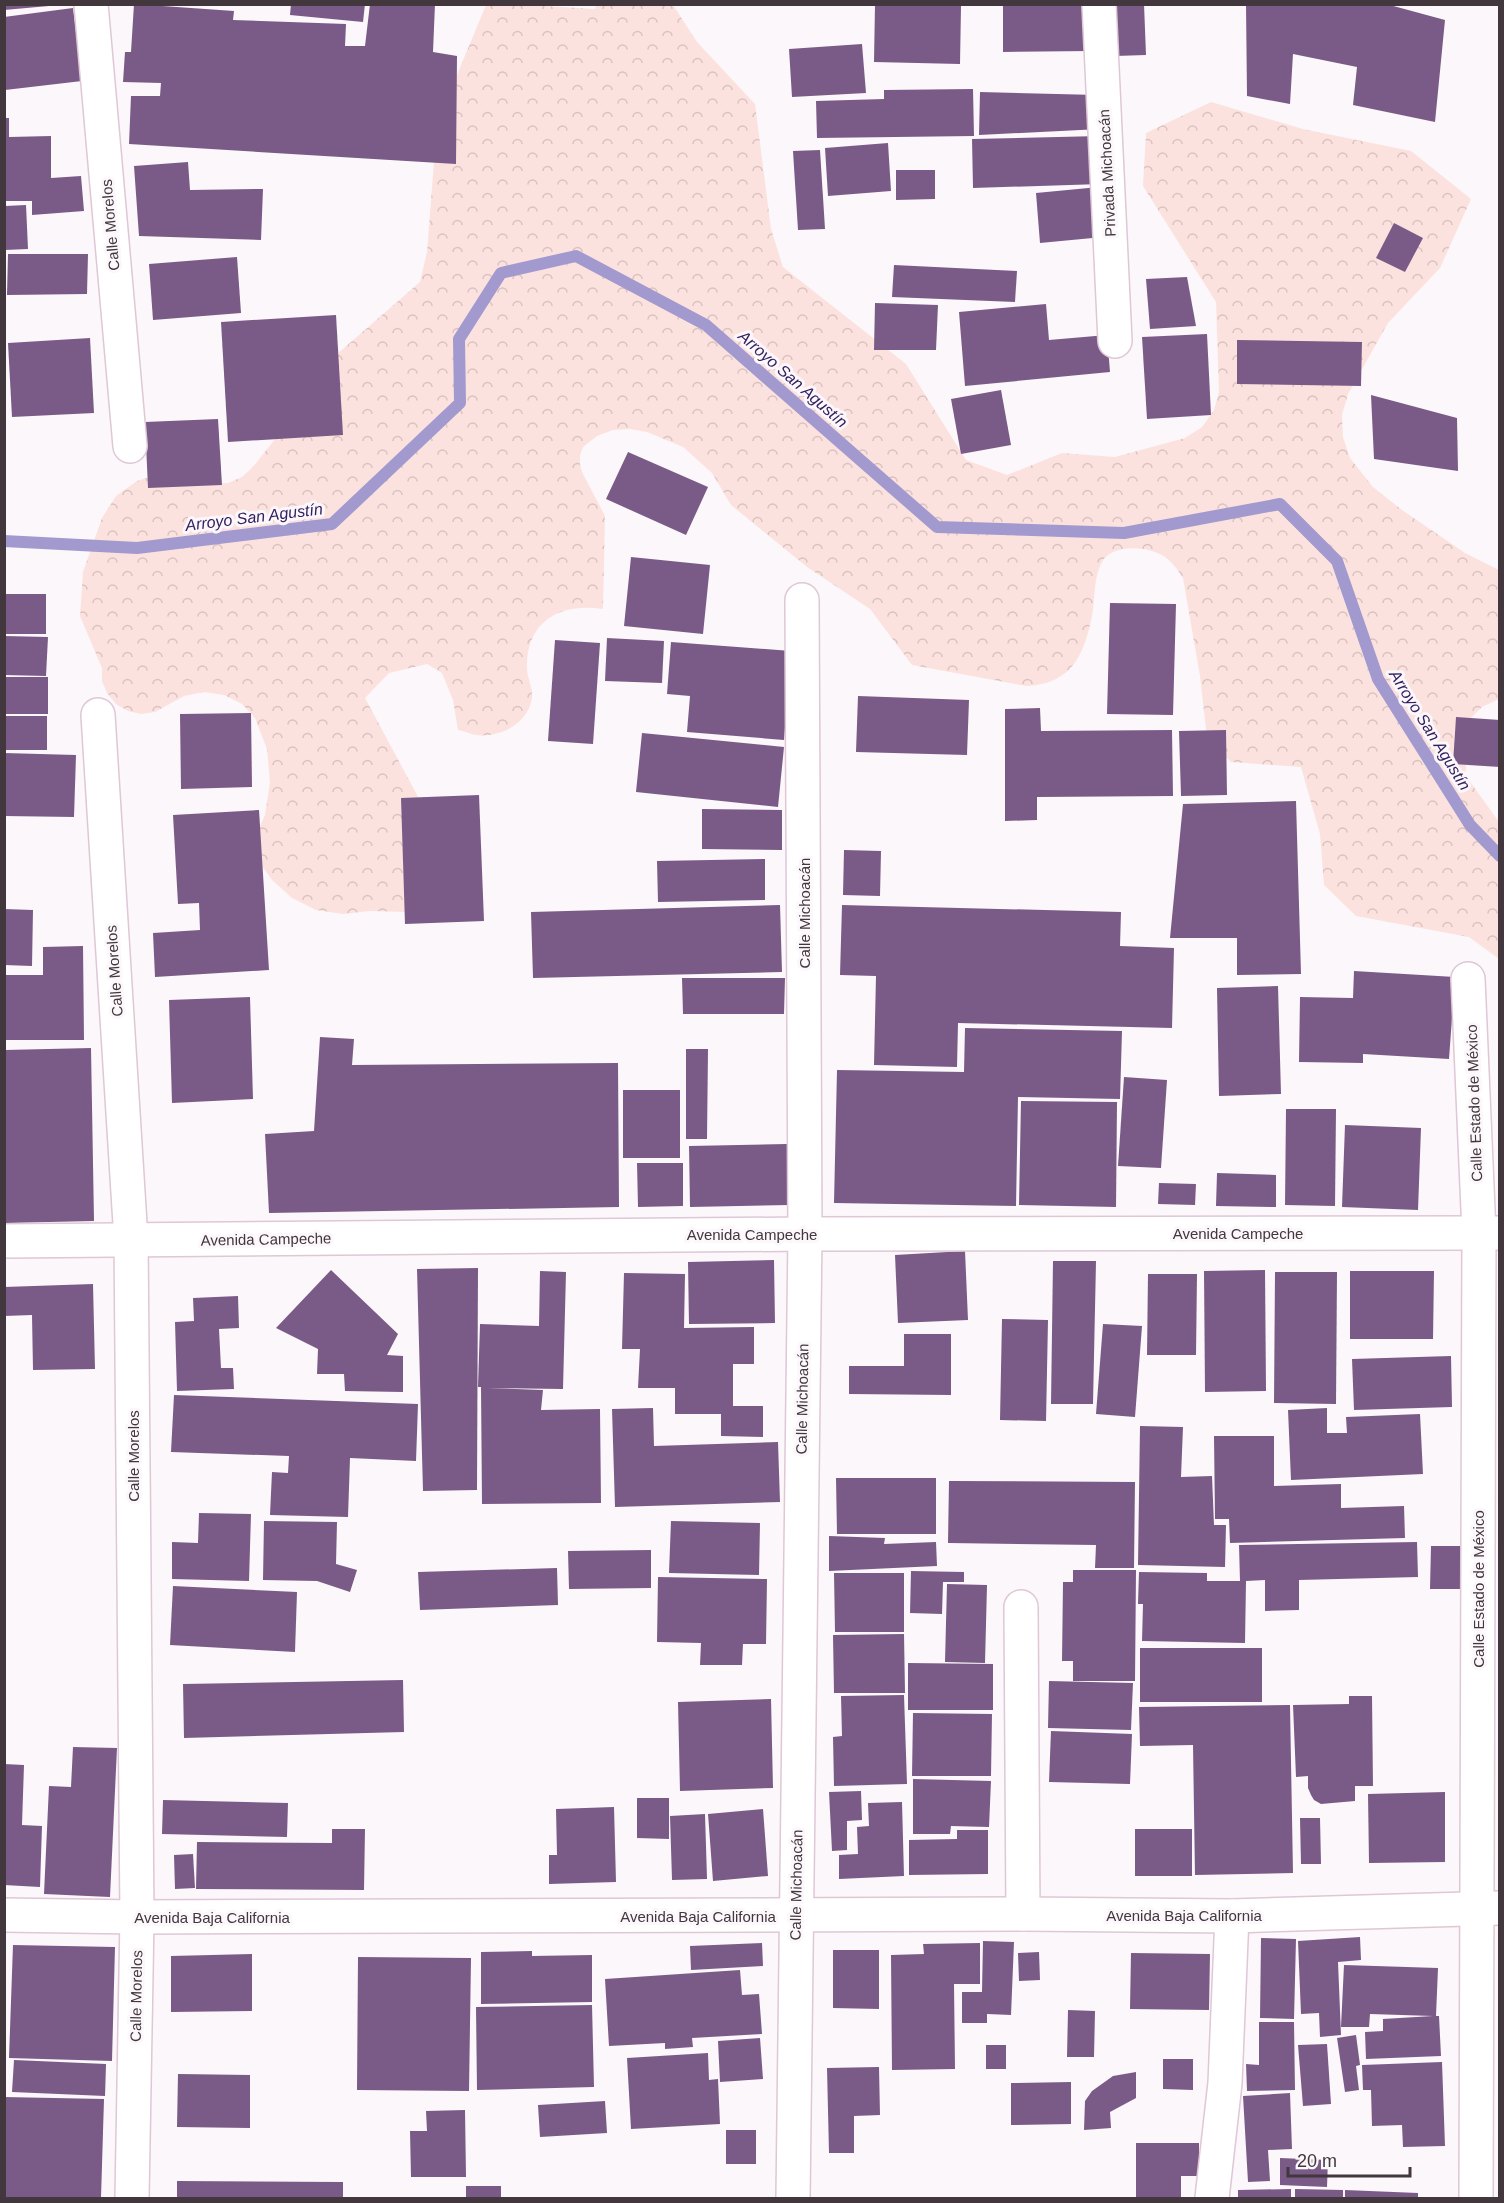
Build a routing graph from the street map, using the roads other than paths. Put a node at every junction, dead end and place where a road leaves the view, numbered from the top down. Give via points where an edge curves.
1 (91, 4) edge
2 (1099, 4) edge
3 (1115, 341) dead end
4 (130, 446) dead end
5 (802, 600) dead end
6 (98, 715) dead end
7 (1468, 979) dead end
8 (1489, 1233) edge
9 (805, 1234) junction
10 (131, 1240) junction
11 (4, 1241) edge
12 (1022, 1607) dead end
13 (1488, 1908) edge
14 (1023, 1914) junction
15 (4, 1915) edge
16 (796, 1916) junction
17 (1232, 1916) junction
18 (137, 1917) junction
19 (132, 2199) edge
20 (793, 2199) edge
21 (1212, 2199) edge
22 (1476, 2199) edge

1 - 4 street, Calle Morelos
2 - 3 street, Privada Michoacán
5 - 9 street, Calle Michoacán
6 - 10 street, Calle Morelos
7 - 8 street, Calle Estado de México
8 - 9 street, Avenida Campeche
8 - 13 street, Calle Estado de México
9 - 10 street, Avenida Campeche
9 - 16 street, Calle Michoacán
10 - 11 street, Avenida Campeche
10 - 18 street, Calle Morelos
12 - 14 street
13 - 17 street, Avenida Baja California
13 - 22 street, Calle Estado de México
14 - 16 street, Avenida Baja California
14 - 17 street, Avenida Baja California
15 - 18 street, Avenida Baja California
16 - 18 street, Avenida Baja California
16 - 20 street, Calle Michoacán
17 - 21 street via 1225,2083
18 - 19 street, Calle Morelos

